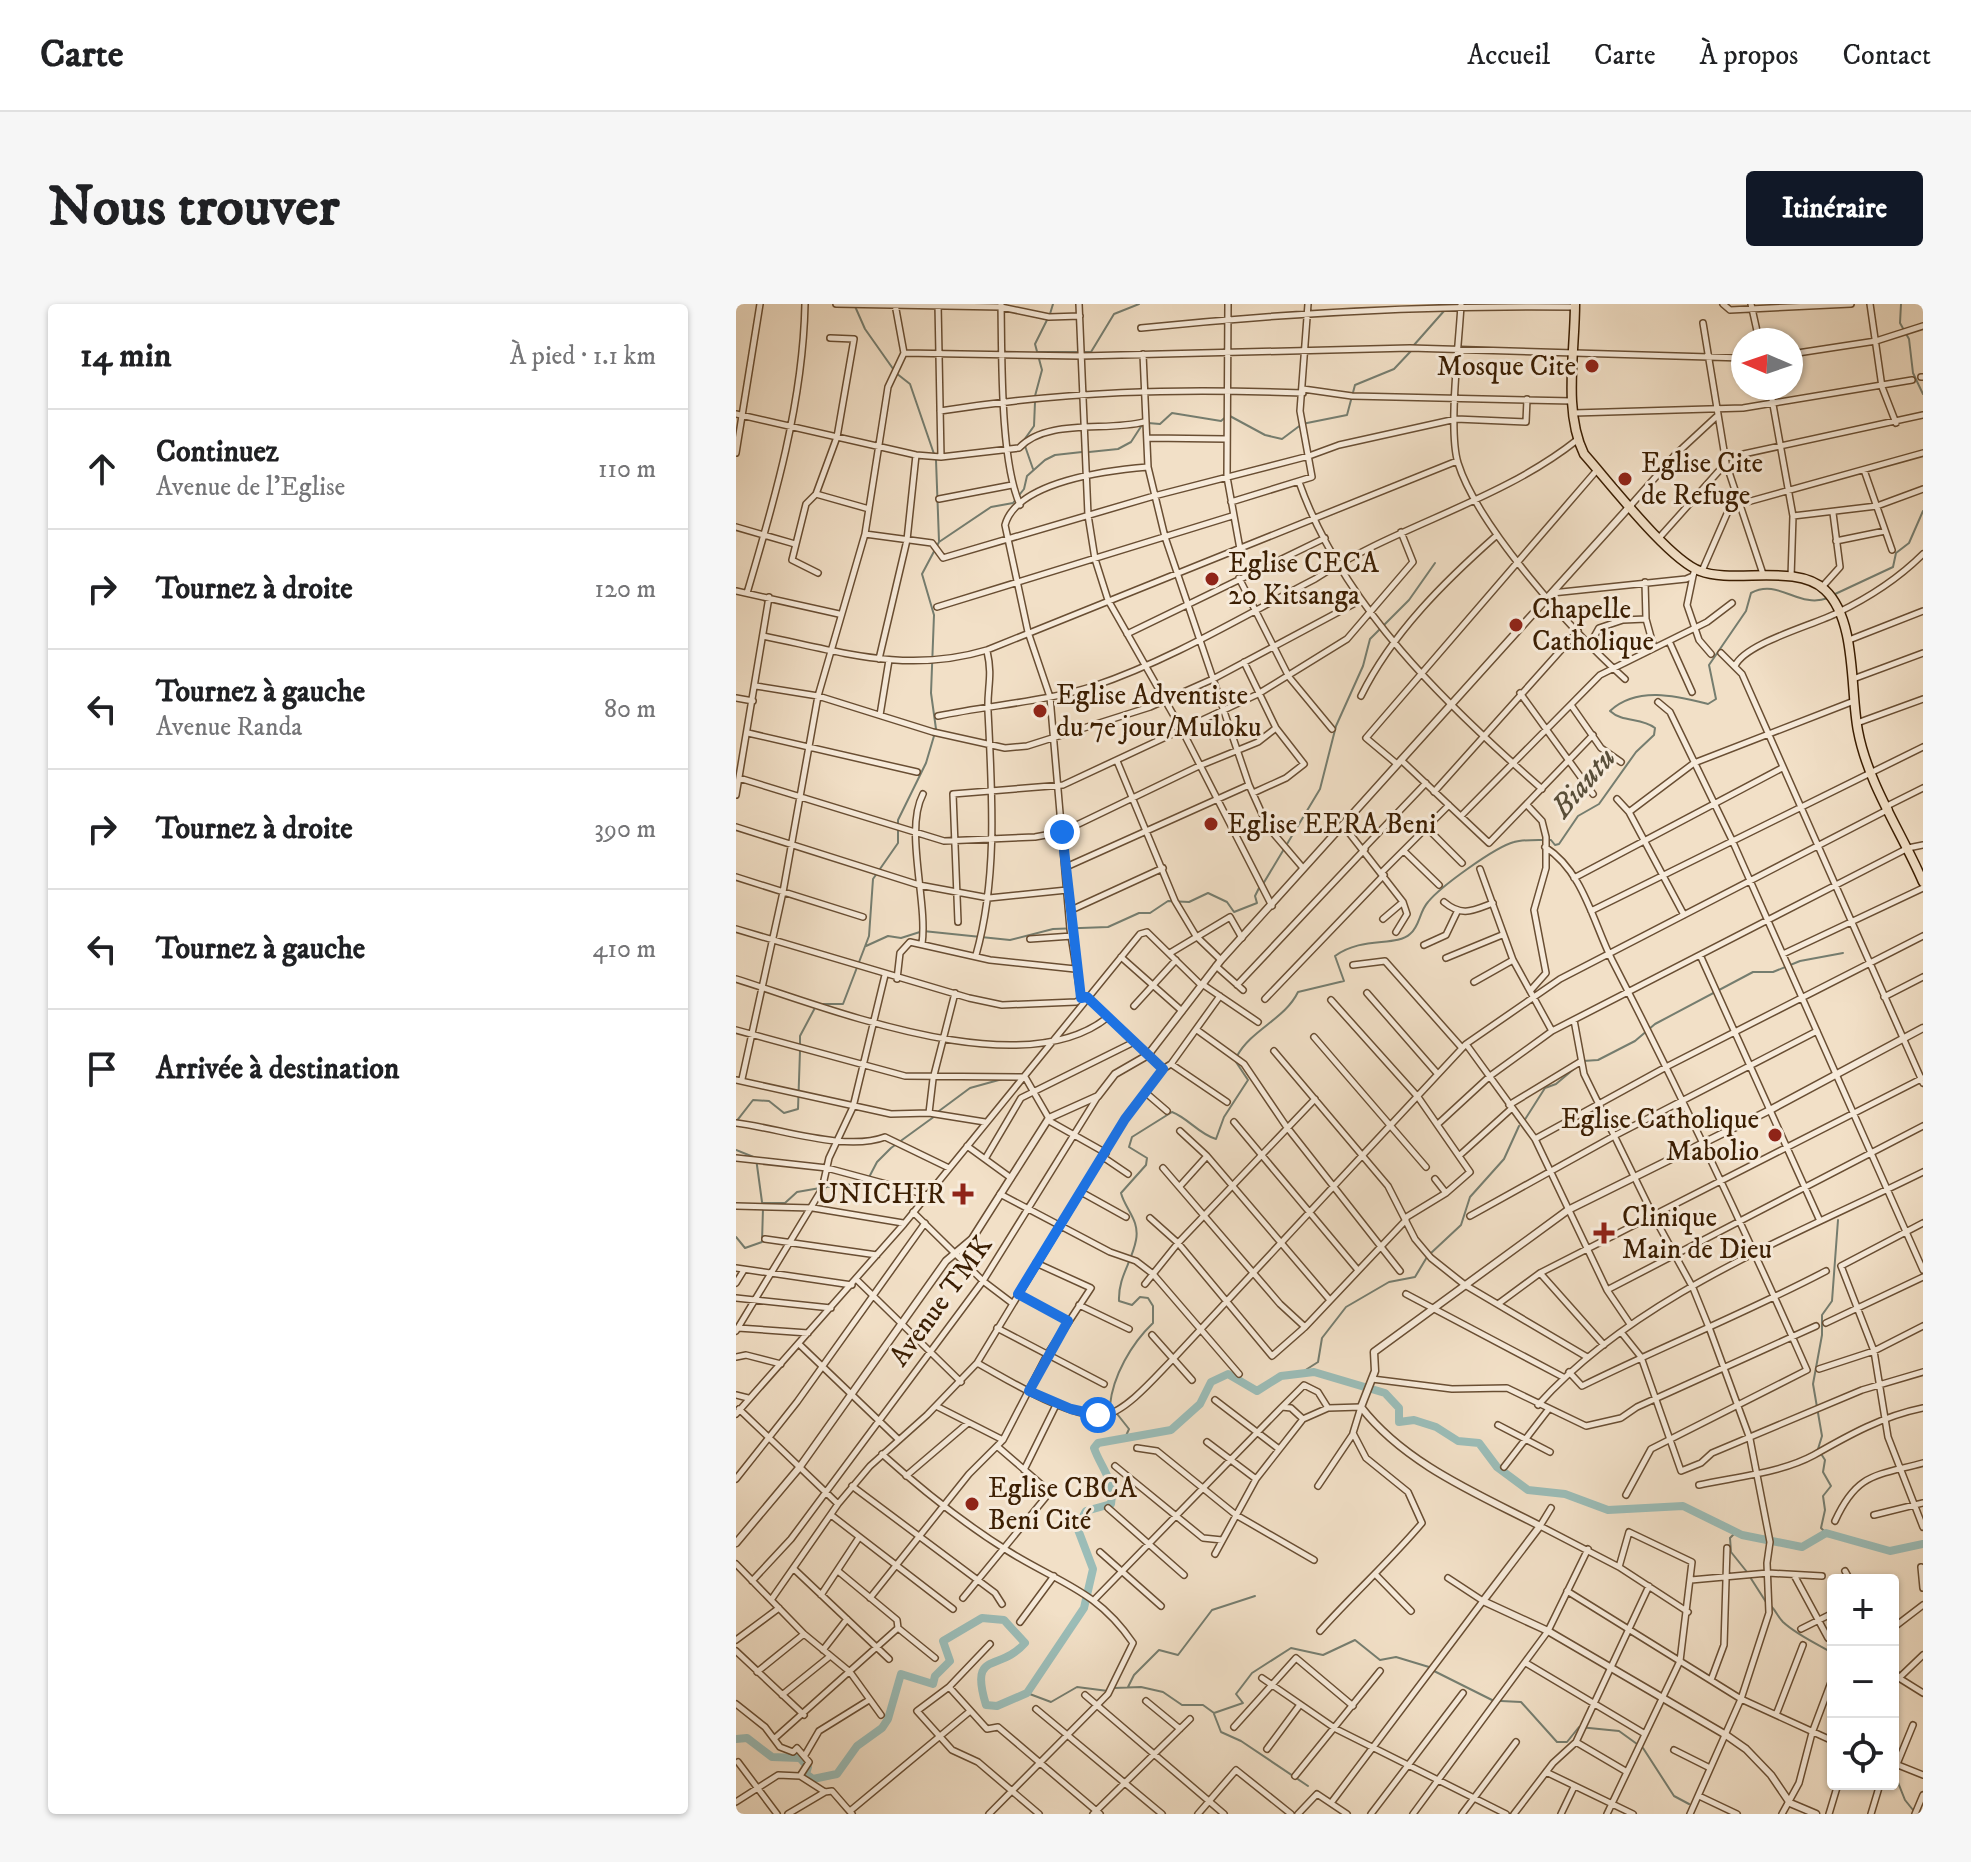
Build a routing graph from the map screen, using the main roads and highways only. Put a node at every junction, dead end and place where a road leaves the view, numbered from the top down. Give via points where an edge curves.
1 (1575, 305) edge
2 (1923, 885) edge

1 - 2 highway via 1577,440 1597,469 1697,573 1791,578 1828,594 1848,640 1857,723 1870,770

